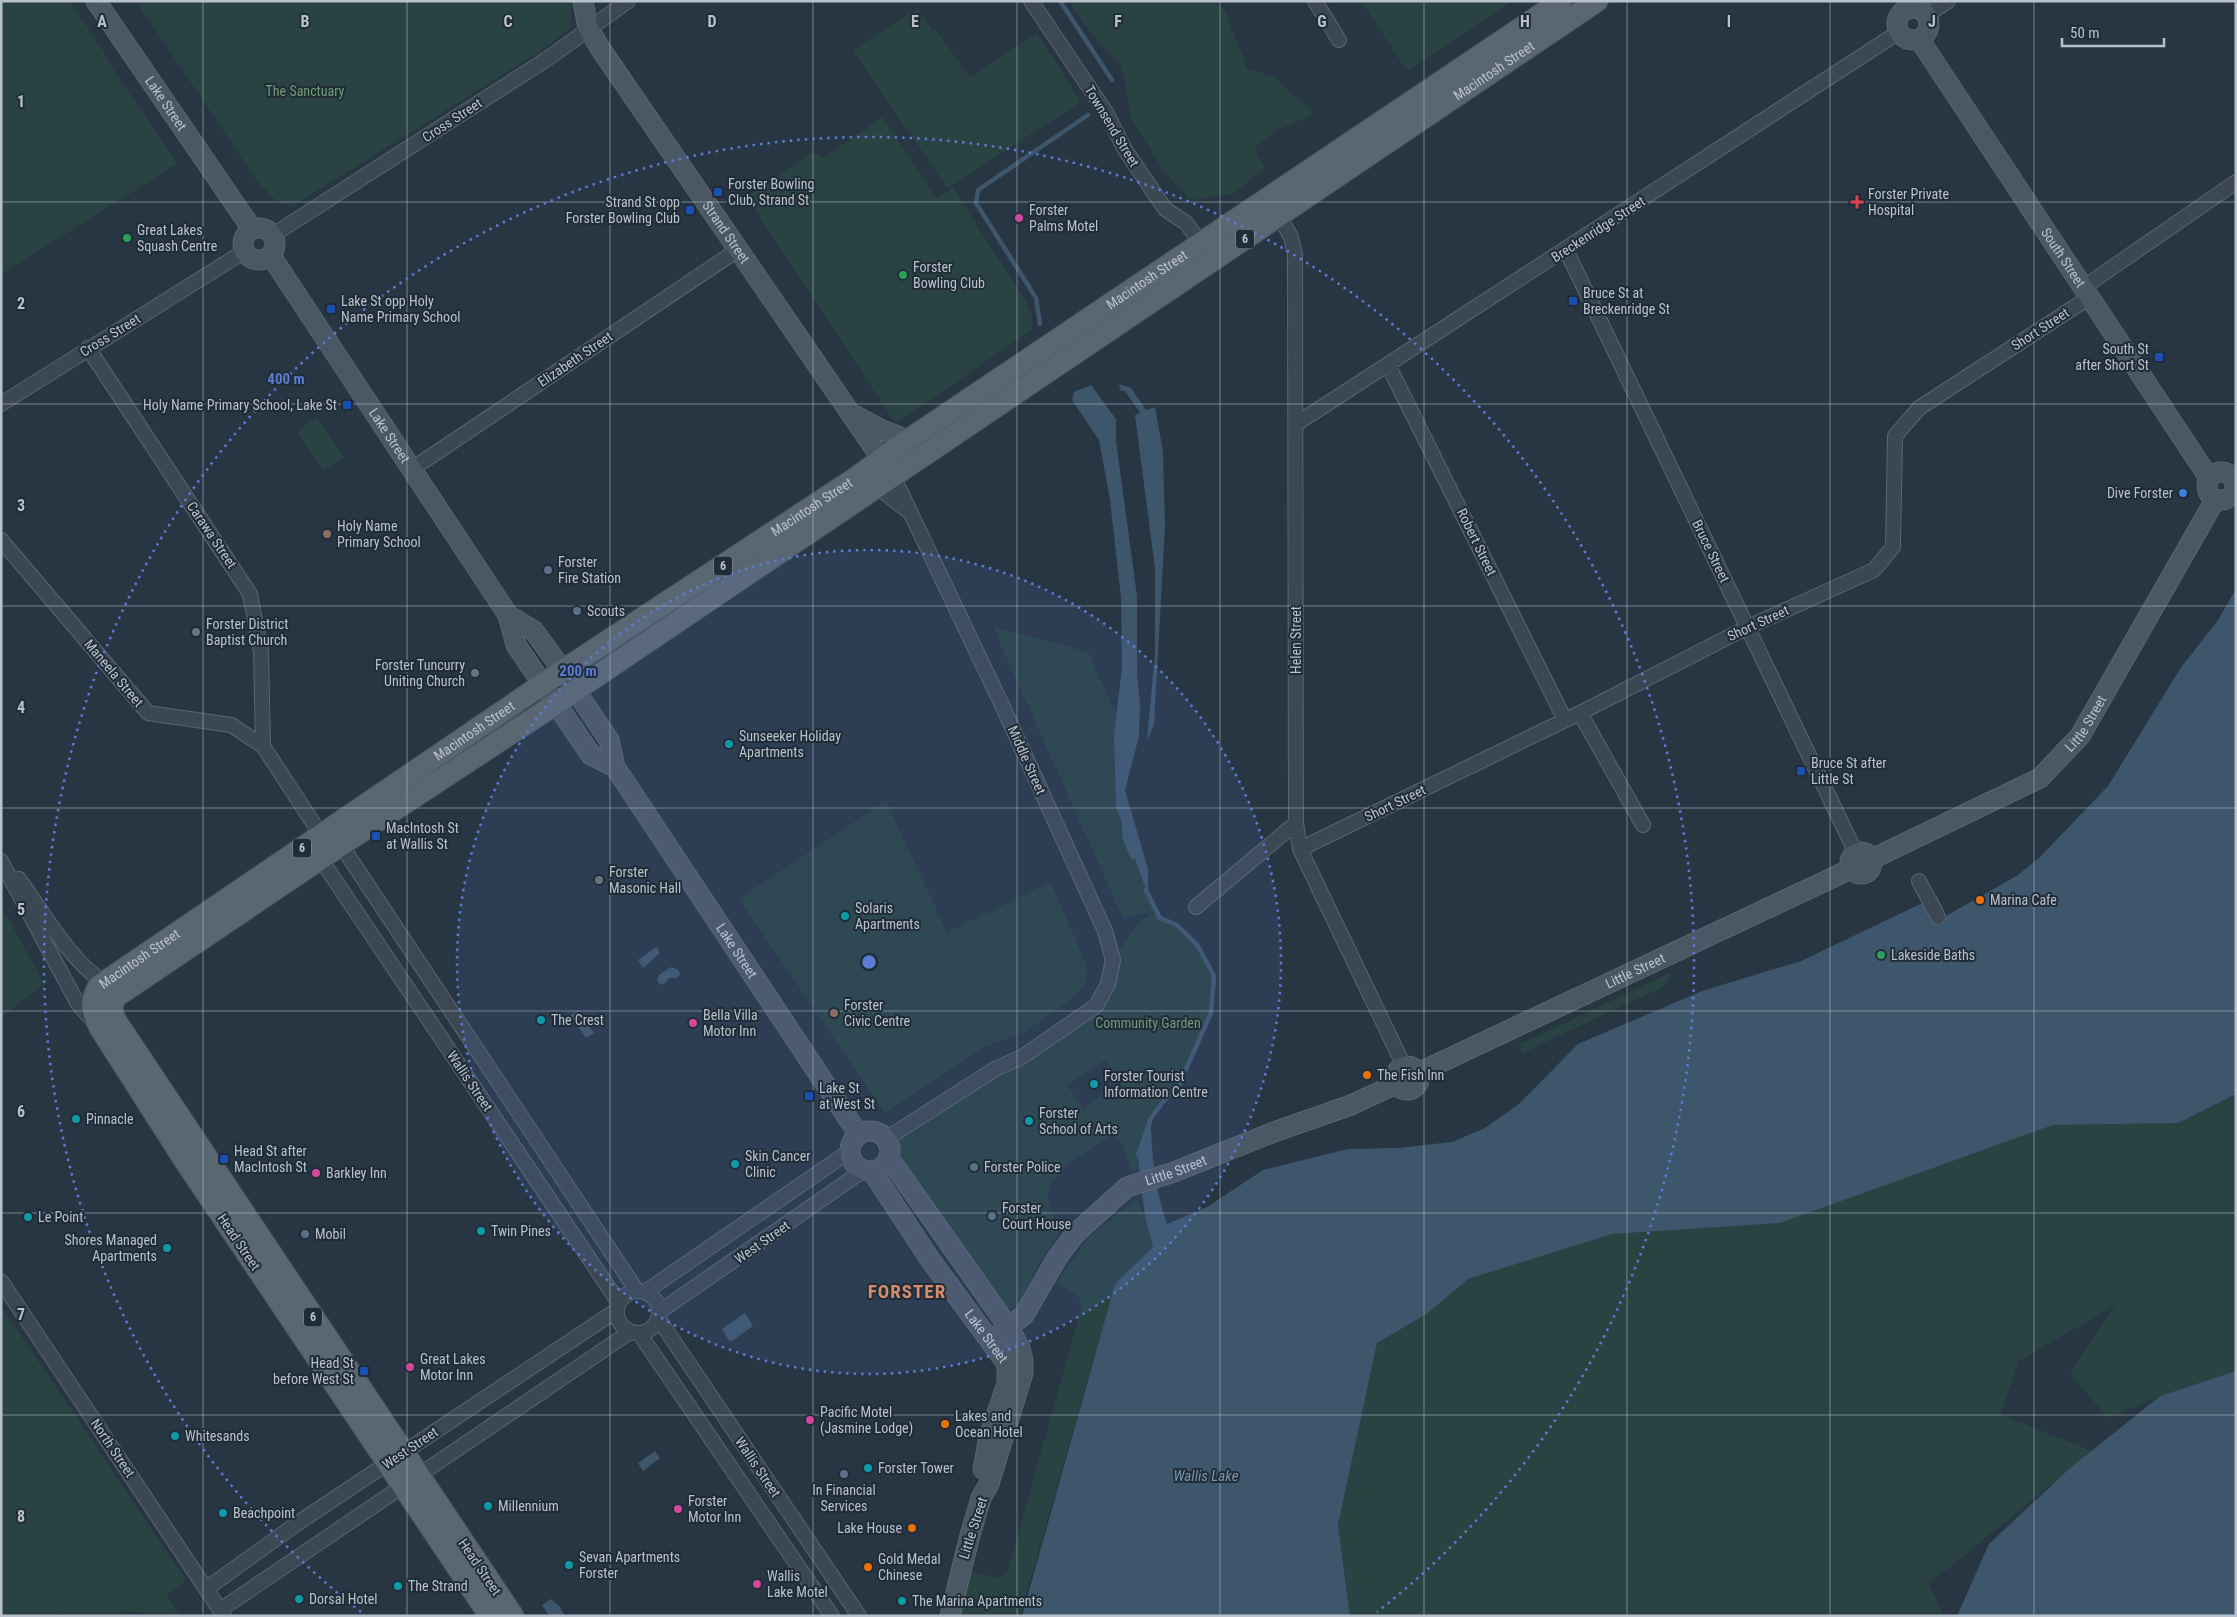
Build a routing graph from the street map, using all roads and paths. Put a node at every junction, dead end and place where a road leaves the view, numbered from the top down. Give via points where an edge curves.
1 (96, 1) edge
2 (584, 1) edge
3 (628, 1) edge
4 (1031, 1) edge
5 (1315, 1) edge
6 (1561, 1) edge
7 (1597, 1) edge
8 (1948, 1) edge
9 (1901, 6) edge
10 (1927, 15) junction
11 (588, 28) junction
12 (1899, 32) junction
13 (1919, 39) junction
14 (1339, 40) dead end
15 (2236, 182) edge
16 (1268, 198) junction
17 (1280, 216) junction
18 (252, 229) junction
19 (273, 235) junction
20 (1200, 243) junction
21 (739, 249) junction
22 (1566, 250) junction
23 (245, 252) junction
24 (271, 256) junction
25 (2087, 292) junction
26 (88, 348) junction
27 (1388, 365) junction
28 (1, 404) edge
29 (852, 414) junction
30 (1296, 424) junction
31 (908, 440) junction
32 (882, 457) junction
33 (412, 469) junction
34 (2233, 470) edge
35 (893, 476) junction
36 (2209, 478) junction
37 (876, 489) junction
38 (2215, 500) junction
39 (914, 517) junction
40 (1, 540) edge
41 (508, 615) junction
42 (1748, 627) junction
43 (562, 672) junction
44 (544, 684) junction
45 (575, 691) junction
46 (556, 704) junction
47 (1580, 712) junction
48 (1565, 720) junction
49 (263, 746) junction
50 (615, 767) junction
51 (1296, 823) junction
52 (1643, 826) dead end
53 (321, 835) junction
54 (341, 845) junction
55 (1300, 849) junction
56 (1, 854) edge
57 (320, 858) junction
58 (1860, 860) junction
59 (1, 861) edge
60 (1919, 882) dead end
61 (1196, 907) dead end
62 (1938, 917) dead end
63 (103, 982) junction
64 (107, 1023) junction
65 (1411, 1070) junction
66 (886, 1139) junction
67 (855, 1143) junction
68 (889, 1158) junction
69 (868, 1171) junction
70 (1, 1281) edge
71 (641, 1291) junction
72 (618, 1307) junction
73 (658, 1315) junction
74 (1010, 1328) junction
75 (635, 1332) junction
76 (992, 1340) junction
77 (396, 1458) junction
78 (410, 1480) junction
79 (981, 1498) junction
80 (206, 1589) junction
81 (222, 1613) edge
82 (490, 1616) edge
83 (513, 1616) edge
84 (832, 1616) edge
85 (859, 1616) edge
86 (950, 1616) edge

1 - 18 street, Lake Street
2 - 11 street, Strand Street
3 - 11 street, Cross Street
4 - 20 street, Townsend Street via 1107,114 1124,148 1165,209 1186,223
5 - 14 street
6 - 16 main road, Macintosh Street / 6
7 - 17 main road, Macintosh Street / 6
8 - 10 street
9 - 10 street via 1916,8
9 - 12 street via 1897,21
10 - 13 street via 1928,29
11 - 19 street, Cross Street
11 - 21 street, Strand Street
12 - 13 street via 1908,39
12 - 22 street, Breckenridge Street
13 - 25 street, South Street
15 - 25 street, Short Street
16 - 17 street, Helen Street
16 - 20 main road, Macintosh Street / 6
17 - 30 street, Helen Street via 1294,246
17 - 35 main road, Macintosh Street / 6
18 - 19 street via 266,229
18 - 23 street via 245,236
19 - 24 street via 276,246
20 - 31 main road, Macintosh Street / 6
21 - 29 street, Strand Street
21 - 33 street, Elizabeth Street
22 - 27 street, Breckenridge Street
22 - 42 street, Bruce Street
23 - 24 street via 257,260
23 - 26 street, Cross Street
24 - 33 street, Lake Street
25 - 36 street, South Street
25 - 42 street, Short Street via 1919,408 1895,436 1893,547 1874,570
26 - 28 street, Cross Street
26 - 49 street, Carawa Street via 250,594 261,652
27 - 30 street, Breckenridge Street
27 - 48 street, Robert Street
29 - 31 street
29 - 32 street, Strand Street
30 - 51 street, Helen Street
31 - 32 main road, Macintosh Street / 6
32 - 35 street, Middle Street
32 - 43 main road, Macintosh Street / 6 via 854,480
33 - 41 street, Lake Street
34 - 36 street
34 - 38 street via 2234,493 2225,500
35 - 37 main road, Macintosh Street / 6
35 - 39 street, Middle Street
36 - 38 street via 2207,491
37 - 39 street, Middle Street
37 - 45 main road, Macintosh Street / 6
38 - 58 street, Little Street via 2080,736 2040,778
39 - 66 street, Middle Street via 1105,931 1113,960 1108,984 1096,1006 1022,1057 995,1070
40 - 49 street, Maneela Street via 148,713 231,725
41 - 43 street, Lake Street via 534,631
41 - 44 street, Lake Street via 516,645
42 - 47 street, Short Street
42 - 58 street, Bruce Street
43 - 44 main road, Macintosh Street / 6
43 - 45 street, Lake Street
44 - 46 street, Lake Street
44 - 53 main road, Macintosh Street / 6
45 - 46 main road, Macintosh Street / 6
45 - 50 street, Lake Street via 609,740
46 - 50 street, Lake Street via 591,755
46 - 54 main road, Macintosh Street / 6
47 - 48 street, Short Street
47 - 52 street
48 - 55 street, Short Street
49 - 53 street
50 - 67 street, Lake Street
51 - 55 street, Helen Street
51 - 61 street
53 - 63 main road, Macintosh Street / 6
54 - 57 main road, Macintosh Street / 6
54 - 71 street, Wallis Street
55 - 65 street, Helen Street
56 - 63 street via 77,959
57 - 64 main road, Macintosh Street / 6 via 117,996
57 - 72 street, Wallis Street
58 - 65 street, Little Street
59 - 64 street, Head Street via 78,1004
60 - 62 street
63 - 64 main road, Macintosh Street / 6 via 94,994 93,1013
64 - 77 main road, Head Street / 6 via 185,1161
65 - 74 street, Little Street via 1417,1085 1410,1089 1402,1089 1396,1084 1351,1105 1159,1177 1132,1184 1075,1234 1024,1315
66 - 67 street via 876,1132 864,1132
66 - 68 street
67 - 69 street via 854,1163
67 - 71 street, West Street
68 - 69 street via 882,1167
68 - 74 street, Lake Street
69 - 73 street, West Street
69 - 76 street, Lake Street via 977,1324
70 - 80 street, North Street
71 - 72 street via 626,1294
71 - 73 street via 655,1300
72 - 75 street via 618,1319 623,1327
72 - 77 street, West Street
73 - 75 street via 650,1329
73 - 85 street, Wallis Street
74 - 76 street, Little Street
74 - 79 street, Little Street via 1020,1348 1023,1373 989,1484
75 - 78 street, West Street
75 - 84 street, Wallis Street
76 - 79 street, Lake Street via 1007,1364 1008,1373 986,1448
77 - 78 main road, Head Street / 6
77 - 80 street, West Street
78 - 81 street, West Street
78 - 82 main road, Head Street / 6
78 - 83 main road, Head Street / 6
79 - 86 street, Little Street
80 - 81 street, North Street

